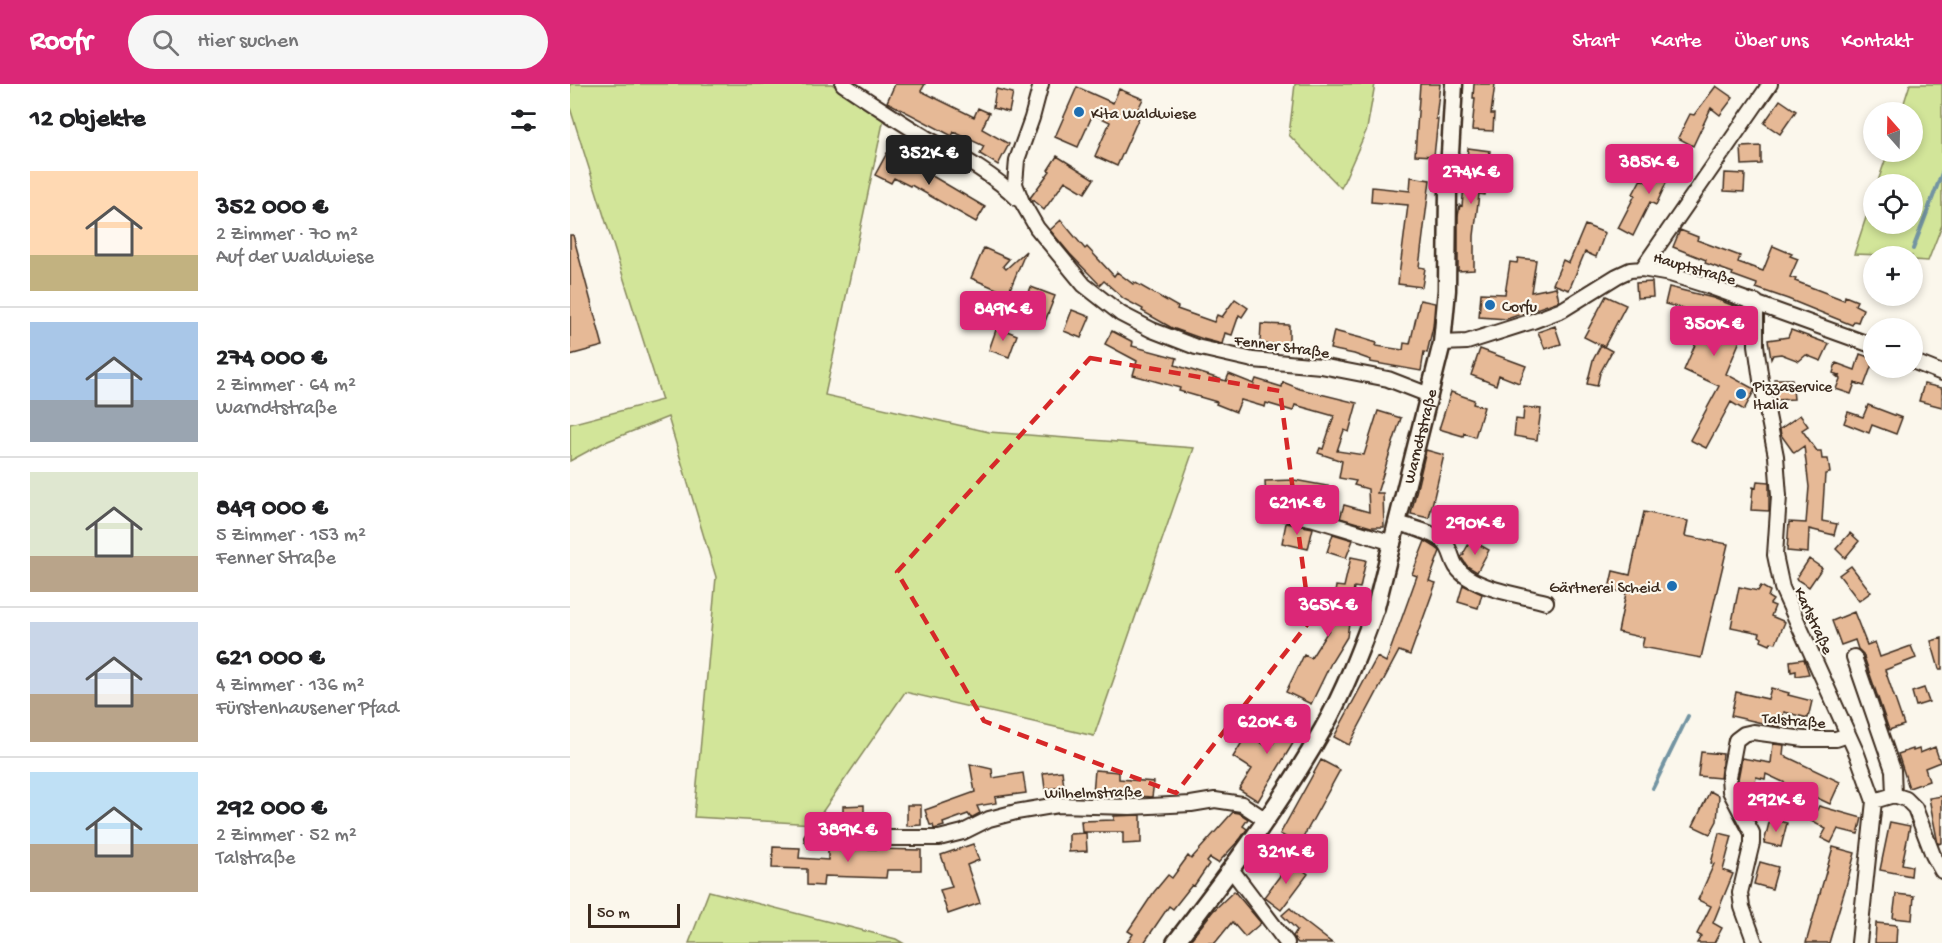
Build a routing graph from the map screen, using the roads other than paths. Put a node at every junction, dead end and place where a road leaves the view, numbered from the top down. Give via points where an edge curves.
1 (843, 84) edge
2 (1041, 84) edge
3 (1454, 84) edge
4 (1770, 84) edge
5 (1022, 202) junction
6 (1642, 269) junction
7 (1756, 302) junction
8 (1863, 342) edge
9 (1442, 344) junction
10 (1923, 365) edge
11 (1942, 373) edge
12 (1429, 395) junction
13 (1280, 512) dead end
14 (1398, 523) junction
15 (1393, 543) junction
16 (1546, 602) dead end
17 (1854, 657) dead end
18 (1848, 735) junction
19 (1894, 795) junction
20 (1874, 801) junction
21 (1266, 820) junction
22 (812, 838) dead end
23 (1231, 869) junction
24 (1942, 871) edge
25 (1175, 943) edge
26 (1287, 943) edge
27 (1755, 943) edge
28 (1859, 943) edge

1 - 5 street via 992,177
2 - 5 street, Fenner Straße via 1017,160 1015,184
3 - 9 main road, Warndtstraße
4 - 6 street
5 - 12 street, Fenner Straße via 1037,228 1084,285 1121,314 1152,330 1207,350 1388,379
6 - 7 street, Hauptstraße
6 - 9 street, Hauptstraße via 1617,276 1562,310 1533,321 1467,342
7 - 8 street, Hauptstraße
7 - 18 street, Karlstraße via 1758,357 1776,456 1777,570
9 - 12 main road, Warndtstraße
10 - 11 street
12 - 14 main road, Warndtstraße
13 - 15 street
14 - 15 main road, Warndtstraße
14 - 16 street via 1444,542 1455,568 1466,576
15 - 21 main road, Warndtstraße via 1376,607 1340,695 1320,735
17 - 19 street, Karlstraße via 1893,770
18 - 20 street, Karlstraße
18 - 27 street, Talstraße via 1804,739 1753,732 1736,740 1730,791 1752,833 1740,893
19 - 20 street
19 - 24 street via 1915,808
20 - 28 street, Karlstraße
21 - 22 street, Wilhelmstraße via 1242,804 1215,800 1130,807 1058,805 989,819 939,838
21 - 23 main road, Warndtstraße
23 - 25 main road, Warndtstraße
23 - 26 street

